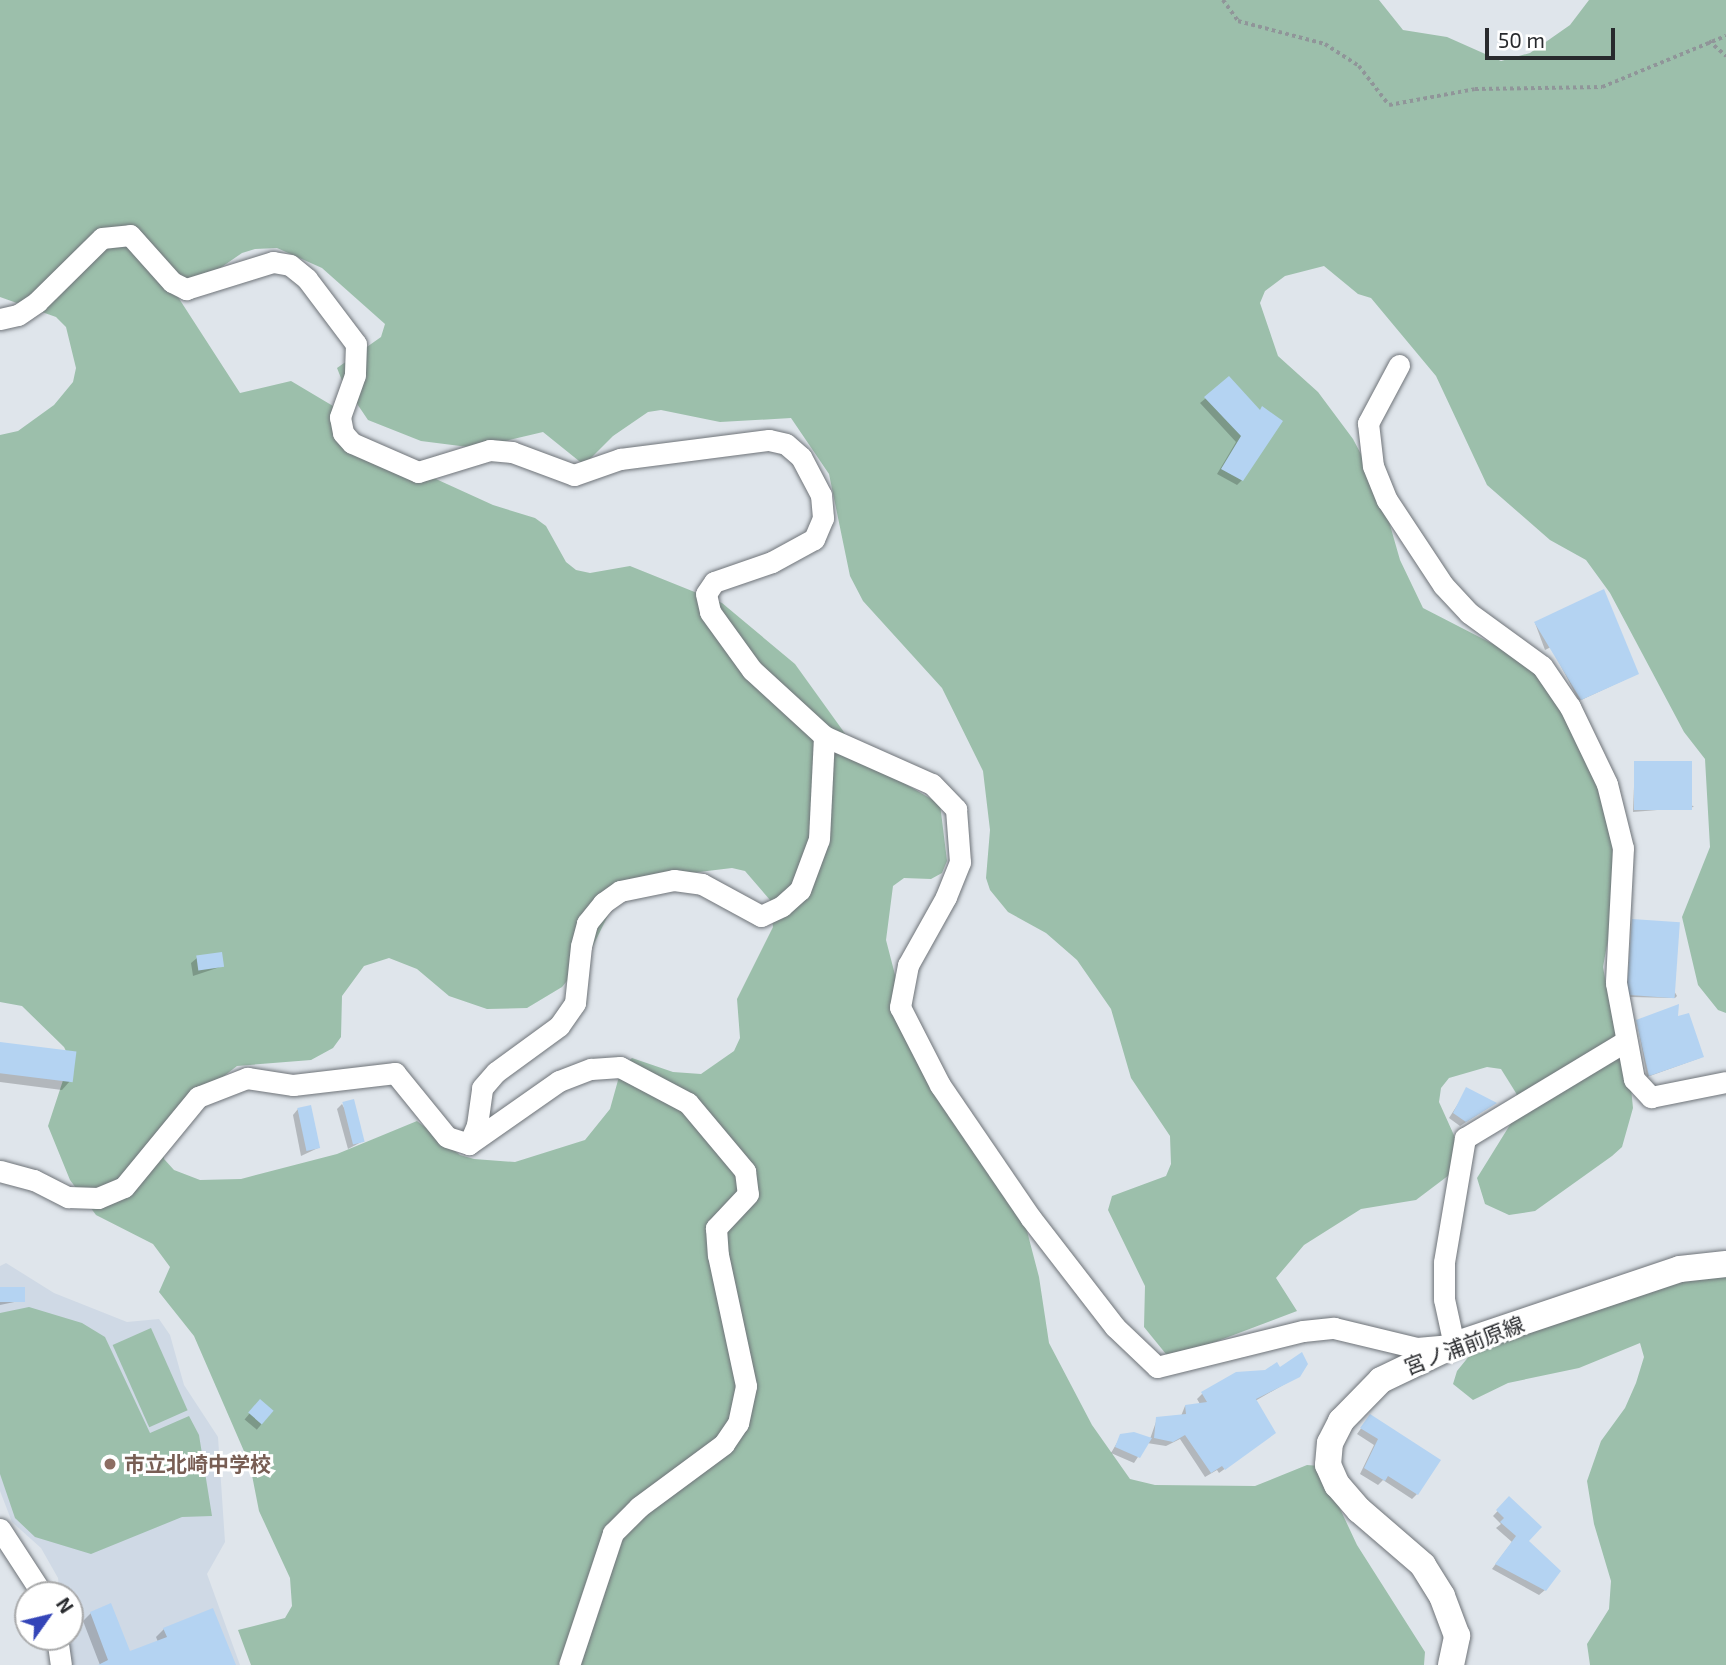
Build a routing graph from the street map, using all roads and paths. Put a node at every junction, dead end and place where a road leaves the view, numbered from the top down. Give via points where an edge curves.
1 (1223, 0) edge
2 (1726, 36) edge
3 (1709, 41) junction
4 (1726, 56) edge
5 (0, 319) edge
6 (1399, 365) dead end
7 (824, 736) junction
8 (1626, 1041) junction
9 (1726, 1082) edge
10 (469, 1144) junction
11 (0, 1171) edge
12 (1726, 1264) edge
13 (1454, 1345) junction
14 (0, 1529) edge
15 (34, 1581) edge
16 (569, 1665) edge
17 (1451, 1665) edge

1 - 3 path via 1238,21 1325,44 1359,66 1389,105 1475,89 1602,87
2 - 3 path
3 - 4 path
5 - 7 street via 18,315 37,302 102,238 130,235 172,282 186,289 263,264 290,265 307,279 356,344 355,375 340,417 343,433 352,443 418,472 490,450 512,452 574,475 620,459 747,442 786,444 801,457 821,495 823,518 814,539 772,562 714,582 706,594 710,612 752,670
6 - 8 street via 1368,423 1374,466 1387,500 1443,585 1469,613 1542,666 1570,707 1606,784 1623,848 1616,983
7 - 10 street via 819,839 800,890 761,916 702,884 674,880 620,891 603,904 587,923 575,1003 559,1026 496,1072 482,1088
7 - 13 street via 932,784 956,809 960,862 908,965 900,1007 940,1086 1022,1206 1140,1355 1157,1367 1303,1331 1334,1328 1417,1348
8 - 9 street via 1634,1079 1651,1097
8 - 13 street via 1465,1139 1444,1262 1444,1299
10 - 11 street via 447,1137 395,1073 293,1085 247,1078 221,1084 198,1097 124,1187 98,1198 68,1197 34,1180
10 - 16 street via 559,1081 591,1069 620,1067 688,1104 745,1171 748,1194 716,1228 746,1386 738,1423 724,1444 639,1507 613,1533
12 - 13 main road, 宮ノ浦前原線 via 1680,1269
13 - 17 main road, 宮ノ浦前原線 via 1381,1380 1360,1398 1341,1421 1328,1465 1337,1485 1359,1510 1400,1542 1436,1586 1457,1636
14 - 15 street

